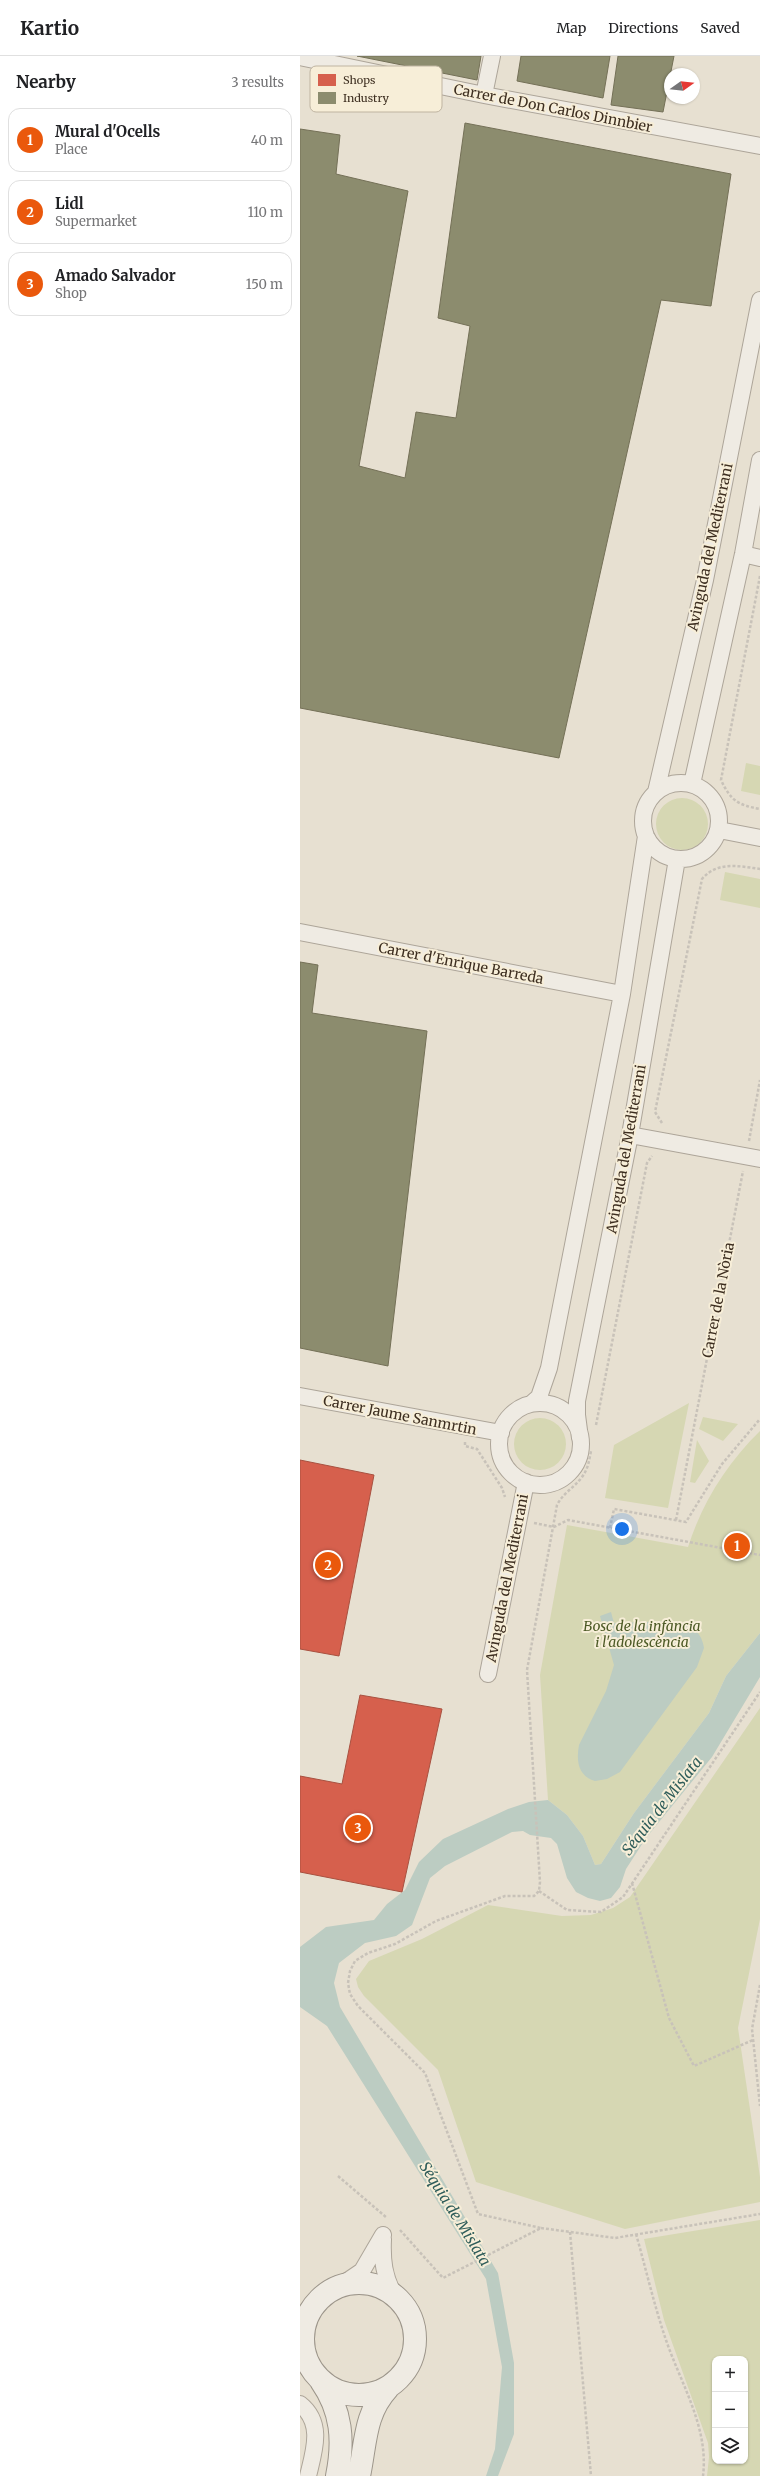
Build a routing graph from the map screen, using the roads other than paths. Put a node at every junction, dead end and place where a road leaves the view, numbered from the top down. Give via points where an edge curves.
1 (492, 56) edge
2 (300, 57) edge
3 (344, 66) edge
4 (442, 86) edge
5 (484, 95) junction
6 (760, 146) edge
7 (760, 300) edge
8 (760, 460) edge
9 (743, 554) junction
10 (760, 558) edge
11 (692, 784) junction
12 (656, 792) junction
13 (719, 830) junction
14 (646, 836) junction
15 (760, 838) edge
16 (677, 859) junction
17 (300, 932) edge
18 (622, 994) junction
19 (630, 1135) junction
20 (753, 1158) edge
21 (300, 1396) edge
22 (531, 1404) junction
23 (501, 1433) junction
24 (586, 1441) junction
25 (526, 1482) junction
26 (488, 1674) dead end
27 (332, 2291) junction
28 (394, 2295) junction
29 (300, 2316) edge
30 (300, 2364) edge
31 (321, 2381) junction
32 (388, 2388) junction
33 (303, 2407) edge
34 (337, 2475) edge
35 (308, 2476) edge
36 (359, 2476) edge

1 - 5 street
2 - 3 street, Carrer de Don Carlos Dinnbier
4 - 5 street, Carrer de Don Carlos Dinnbier
5 - 6 street, Carrer de Don Carlos Dinnbier
7 - 12 street, Avinguda del Mediterrani via 705,580
8 - 9 street
9 - 10 street
9 - 11 street
11 - 12 street via 677,783
11 - 13 street via 702,789 717,807
12 - 14 street via 644,812
13 - 15 street
13 - 16 street via 710,847 703,853 695,857
14 - 16 street via 657,851
14 - 18 street
16 - 19 street, Avinguda del Mediterrani
17 - 18 street, Carrer d'Enrique Barreda
18 - 22 street via 549,1368 539,1397
19 - 20 street
19 - 24 street, Avinguda del Mediterrani via 578,1401 577,1414
21 - 23 street, Carrer Jaume Sanmrtin
22 - 23 street via 512,1414
22 - 24 street via 551,1405 568,1414
23 - 25 street via 501,1457 511,1472
24 - 25 street via 577,1461 561,1479 550,1484
25 - 26 street, Avinguda del Mediterrani
27 - 28 street via 365,2284 377,2286
27 - 28 street via 362,2271 383,2235 382,2259 385,2279
27 - 29 street
27 - 31 street via 311,2310 304,2328 304,2347
28 - 32 street via 407,2309 414,2326 416,2344 411,2361 402,2376
30 - 31 street
31 - 32 street via 336,2390 354,2395 371,2394
31 - 34 street via 332,2397 342,2434
32 - 36 street via 376,2400 371,2414
33 - 35 street via 316,2435

